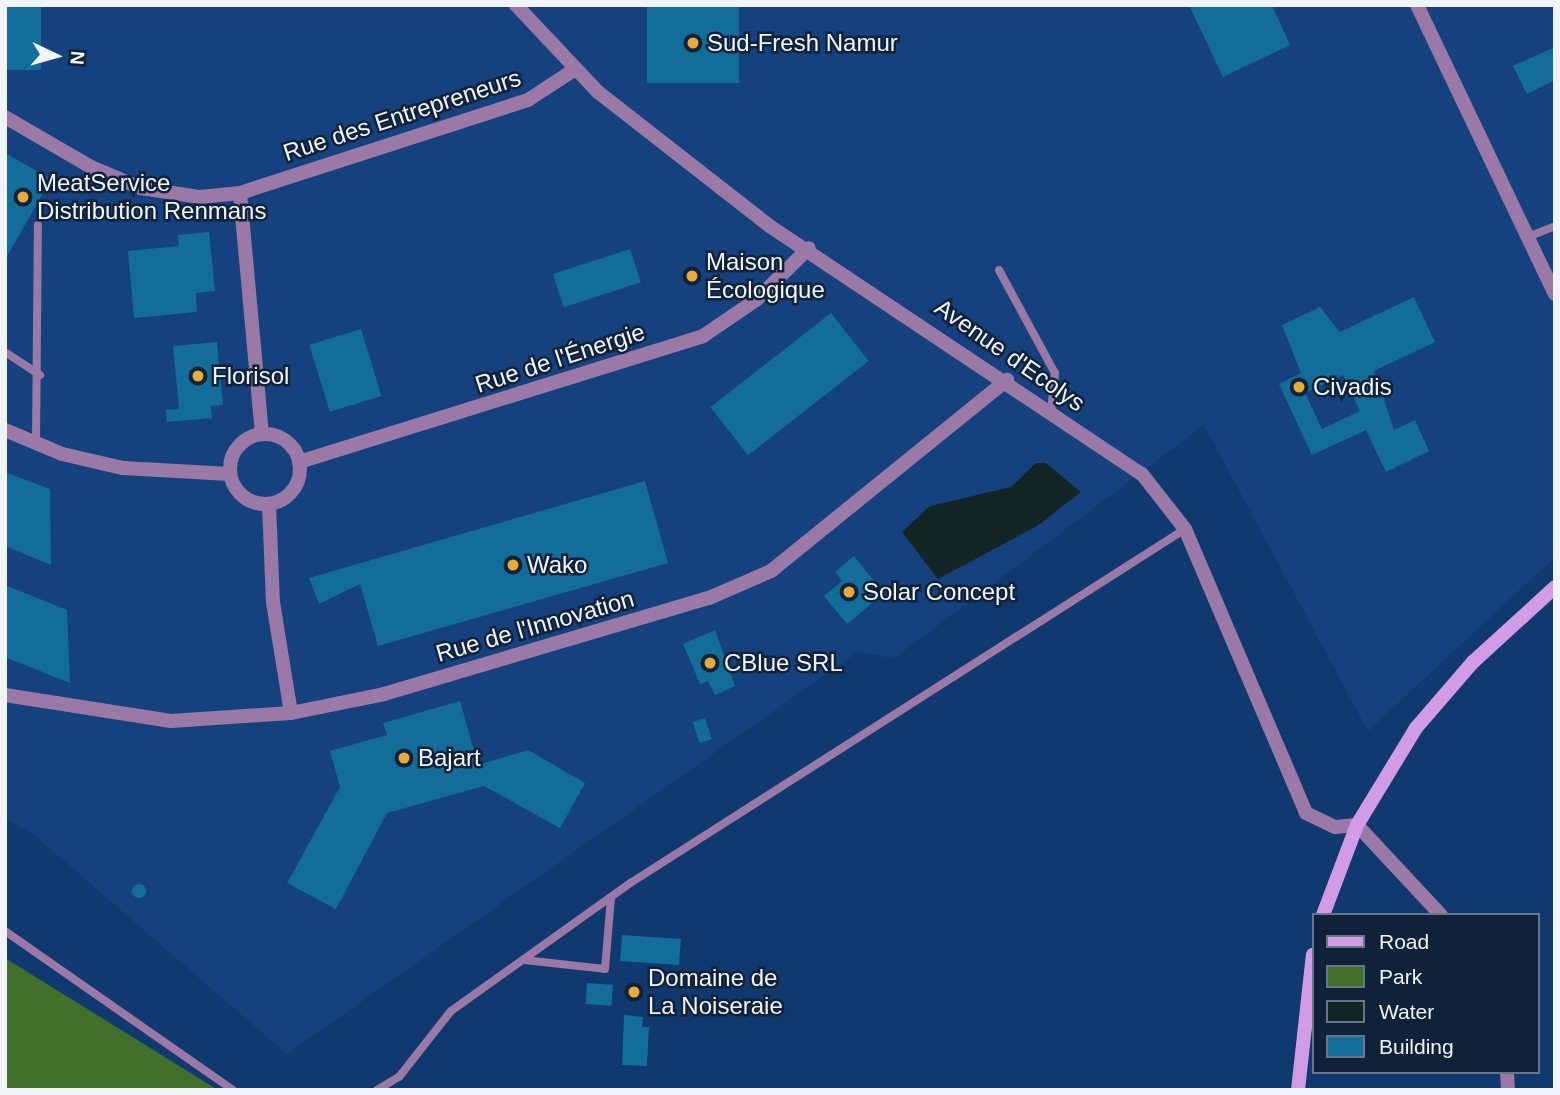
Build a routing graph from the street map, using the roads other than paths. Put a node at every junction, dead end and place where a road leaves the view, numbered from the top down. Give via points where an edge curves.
1 (516, 5) edge
2 (1417, 5) edge
3 (575, 70) junction
4 (5, 117) edge
5 (240, 193) junction
6 (38, 225) dead end
7 (1555, 226) edge
8 (1528, 237) junction
9 (809, 248) junction
10 (999, 270) dead end
11 (1555, 294) edge
12 (5, 352) edge
13 (40, 375) junction
14 (1007, 380) junction
15 (1051, 411) junction
16 (5, 430) edge
17 (262, 434) junction
18 (36, 443) junction
19 (299, 462) junction
20 (230, 474) junction
21 (269, 504) junction
22 (1185, 529) junction
23 (1555, 587) edge
24 (5, 695) edge
25 (291, 713) junction
26 (1357, 825) junction
27 (611, 898) junction
28 (1324, 913) edge
29 (1439, 913) edge
30 (5, 931) edge
31 (524, 960) junction
32 (1312, 964) edge
33 (233, 1090) edge
34 (377, 1090) edge
35 (1298, 1090) edge

1 - 3 street, Avenue d'Ecolys
2 - 8 street
3 - 5 street, Rue des Entrepreneurs via 528,100
3 - 9 street, Avenue d'Ecolys via 771,227
4 - 5 street, Rue des Entrepreneurs via 91,167 141,188 200,197
5 - 17 street
6 - 13 lane
7 - 8 lane
8 - 11 street
9 - 14 street, Avenue d'Ecolys
9 - 19 street, Rue de l'Énergie via 757,300 703,336
10 - 15 lane via 1055,373
12 - 13 lane
13 - 18 lane
14 - 15 street, Avenue d'Ecolys
14 - 25 street, Rue de l'Innovation via 771,572 696,602 384,694
15 - 22 street, Avenue d'Ecolys via 1142,474
16 - 18 street
17 - 19 street via 286,441
17 - 20 street via 236,449
18 - 20 street via 123,468
19 - 21 street via 292,491
20 - 21 street via 241,494
21 - 25 street via 273,602
22 - 26 street, Avenue d'Ecolys via 1306,813 1335,827
22 - 27 lane
23 - 26 main road via 1442,695 1385,773
24 - 25 street, Rue de l'Innovation via 171,721
26 - 28 main road
26 - 29 street
27 - 31 lane
27 - 31 lane via 605,969
30 - 33 lane
31 - 34 lane via 451,1012 399,1077
32 - 35 main road

